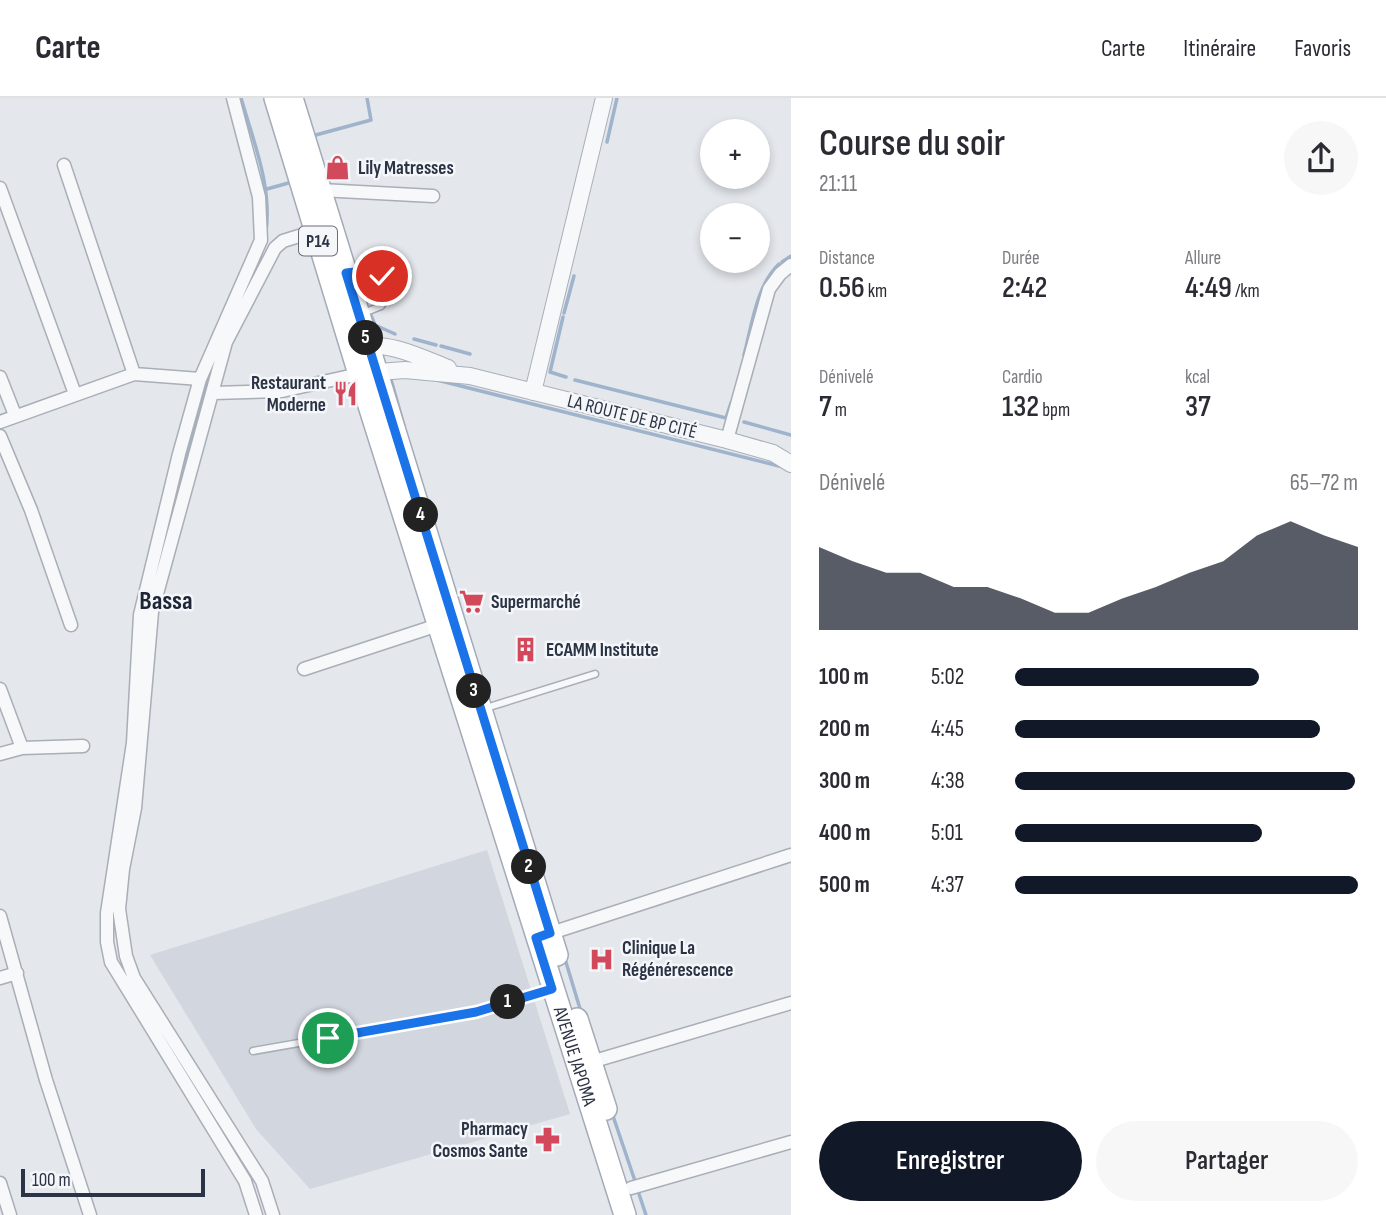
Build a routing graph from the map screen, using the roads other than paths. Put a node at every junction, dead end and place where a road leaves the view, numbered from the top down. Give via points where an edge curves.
1 (233, 98) edge
2 (275, 98) edge
3 (292, 98) edge
4 (604, 98) edge
5 (64, 166) dead end
6 (0, 188) edge
7 (321, 190) junction
8 (433, 196) dead end
9 (315, 231) junction
10 (791, 265) edge
11 (346, 273) junction
12 (382, 276) dead end
13 (387, 298) dead end
14 (359, 315) junction
15 (360, 347) junction
16 (368, 372) junction
17 (134, 374) junction
18 (470, 376) junction
19 (0, 377) edge
20 (201, 379) junction
21 (533, 392) junction
22 (213, 393) junction
23 (75, 394) junction
24 (15, 415) junction
25 (0, 422) edge
26 (0, 436) edge
27 (727, 440) junction
28 (791, 464) edge
29 (71, 625) dead end
30 (438, 625) junction
31 (304, 669) dead end
32 (594, 674) dead end
33 (0, 689) edge
34 (480, 710) junction
35 (83, 746) dead end
36 (22, 748) junction
37 (0, 754) edge
38 (791, 855) edge
39 (0, 916) edge
40 (543, 936) junction
41 (17, 973) junction
42 (0, 978) edge
43 (552, 989) junction
44 (791, 1003) edge
45 (253, 1051) dead end
46 (591, 1062) junction
47 (791, 1142) edge
48 (0, 1184) edge
49 (631, 1188) junction
50 (10, 1215) edge
51 (90, 1215) edge
52 (256, 1215) edge
53 (273, 1215) edge
54 (625, 1215) edge
55 (640, 1215) edge

1 - 20 street via 259,197 261,240
2 - 9 main road, AVENUE JAPOMA / P14
3 - 7 main road, AVENUE JAPOMA / P14
4 - 21 street
5 - 17 street
6 - 23 street
7 - 8 street
7 - 11 main road, AVENUE JAPOMA / P14
9 - 15 main road, AVENUE JAPOMA / P14
9 - 22 street via 283,241 267,260 226,342
10 - 27 street via 769,289
11 - 12 lane via 366,270
11 - 14 main road, AVENUE JAPOMA / P14
13 - 14 lane via 381,306
14 - 15 main road, AVENUE JAPOMA / P14
15 - 16 main road, AVENUE JAPOMA / P14
15 - 18 street, LA ROUTE DE BP CITÉ via 407,352
16 - 18 street, LA ROUTE DE BP CITÉ via 420,370
16 - 22 street via 282,391
16 - 30 main road, AVENUE JAPOMA / P14
16 - 34 main road, AVENUE JAPOMA / P14
17 - 20 street
17 - 23 street
18 - 21 street, LA ROUTE DE BP CITÉ
19 - 24 street
20 - 52 street via 140,615 133,743 107,913 107,942 111,962 244,1181
21 - 27 street, LA ROUTE DE BP CITÉ
22 - 53 street via 152,612 135,808 119,909 125,956 134,978 262,1181
23 - 24 street
24 - 25 street
26 - 29 street
27 - 28 street, LA ROUTE DE BP CITÉ via 772,453
30 - 31 street
30 - 40 main road, AVENUE JAPOMA / P14
32 - 34 lane
33 - 36 street
34 - 40 main road, AVENUE JAPOMA / P14
35 - 36 street
36 - 37 street
38 - 40 street
39 - 41 street
40 - 43 main road, AVENUE JAPOMA / P14
40 - 46 main road, AVENUE JAPOMA / P14
41 - 42 street
41 - 51 street
43 - 45 lane via 476,1012
43 - 54 main road, AVENUE JAPOMA / P14
44 - 46 street
46 - 49 main road, AVENUE JAPOMA / P14
47 - 49 street
48 - 50 street
49 - 55 main road, AVENUE JAPOMA / P14

